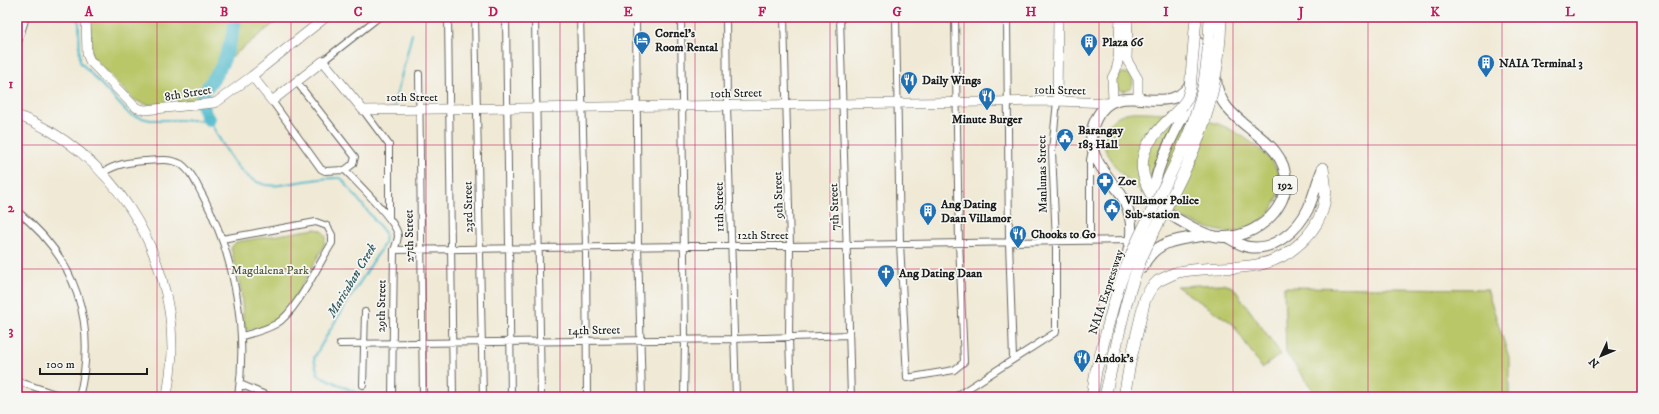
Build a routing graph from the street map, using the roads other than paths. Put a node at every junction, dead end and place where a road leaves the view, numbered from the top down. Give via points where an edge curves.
1 (26, 17) edge
2 (86, 17) edge
3 (326, 17) edge
4 (379, 17) edge
5 (448, 17) edge
6 (475, 17) edge
7 (506, 17) edge
8 (534, 17) edge
9 (580, 17) edge
10 (636, 17) edge
11 (681, 17) edge
12 (726, 17) edge
13 (784, 17) edge
14 (840, 17) edge
15 (896, 17) edge
16 (955, 17) edge
17 (1006, 17) edge
18 (1058, 17) edge
19 (1120, 17) edge
20 (1128, 17) edge
21 (1196, 17) edge
22 (1199, 17) edge
23 (1210, 17) edge
24 (1220, 17) edge
25 (17, 45) edge
26 (323, 61) junction
27 (1198, 67) junction
28 (1116, 70) junction
29 (1132, 71) junction
30 (419, 74) dead end
31 (252, 76) junction
32 (296, 81) junction
33 (1138, 98) junction
34 (272, 101) junction
35 (1056, 101) junction
36 (957, 102) junction
37 (1007, 102) junction
38 (1111, 102) junction
39 (898, 103) junction
40 (728, 105) junction
41 (786, 105) junction
42 (842, 105) junction
43 (683, 106) junction
44 (582, 107) junction
45 (637, 107) junction
46 (506, 108) junction
47 (536, 108) junction
48 (420, 109) junction
49 (448, 109) junction
50 (478, 109) junction
51 (363, 110) junction
52 (17, 115) edge
53 (1092, 148) junction
54 (1323, 168) joint
55 (345, 170) junction
56 (102, 173) junction
57 (1163, 209) junction
58 (17, 211) edge
59 (388, 218) junction
60 (1209, 235) junction
61 (1227, 237) junction
62 (222, 239) junction
63 (1131, 240) junction
64 (1056, 241) junction
65 (1090, 241) junction
66 (959, 242) junction
67 (1009, 242) junction
68 (900, 243) junction
69 (846, 244) junction
70 (638, 246) junction
71 (684, 246) junction
72 (731, 246) junction
73 (790, 246) junction
74 (586, 247) junction
75 (480, 248) junction
76 (508, 248) junction
77 (538, 248) junction
78 (421, 249) junction
79 (450, 249) junction
80 (394, 250) junction
81 (365, 312) dead end
82 (849, 335) junction
83 (242, 336) junction
84 (789, 338) junction
85 (734, 339) junction
86 (641, 340) junction
87 (685, 340) junction
88 (586, 341) junction
89 (481, 342) junction
90 (510, 342) junction
91 (540, 342) junction
92 (422, 343) junction
93 (451, 343) junction
94 (340, 344) dead end
95 (364, 344) junction
96 (392, 344) junction
97 (1013, 358) junction
98 (17, 381) edge
99 (240, 384) junction
100 (363, 385) dead end
101 (64, 397) edge
102 (79, 397) edge
103 (167, 397) edge
104 (238, 397) edge
105 (270, 397) edge
106 (392, 397) edge
107 (423, 397) edge
108 (453, 397) edge
109 (483, 397) edge
110 (511, 397) edge
111 (541, 397) edge
112 (586, 397) edge
113 (642, 397) edge
114 (684, 397) edge
115 (736, 397) edge
116 (792, 397) edge
117 (850, 397) edge
118 (955, 397) edge
119 (1092, 397) edge
120 (1095, 397) edge
121 (1107, 397) edge
122 (1124, 397) edge

1 - 25 street
2 - 31 street, 8th Street via 88,57 137,108 146,110 212,103
3 - 31 street, 8th Street
4 - 26 street
5 - 49 street
6 - 50 street, 23rd Street
7 - 46 street
8 - 47 street
9 - 44 street
10 - 45 street
11 - 43 street
12 - 40 street, 11th Street
13 - 41 street, 9th Street
14 - 42 street, 7th Street
15 - 39 street
16 - 36 street
17 - 37 street
18 - 35 street, Manlunas Street
19 - 28 street
20 - 29 street via 1127,60
21 - 57 highway, bridge via 1190,89 1181,107 1149,143 1142,156 1142,170 1151,194
22 - 27 main road
23 - 119 highway, NAIA Expressway, bridge via 1207,60 1199,104 1181,151 1131,253 1120,282 1096,371
24 - 61 main road, 192 via 1216,69 1218,92 1225,107 1277,153 1284,169 1286,184 1283,198 1269,218 1249,232
24 - 121 highway, NAIA Expressway, bridge via 1215,82 1202,130 1141,258 1122,320
26 - 32 street
26 - 51 street, 29th Street
27 - 33 main road via 1188,88 1177,97 1169,100
27 - 57 main road via 1194,99 1157,171 1155,192
28 - 29 street via 1125,68
28 - 38 street via 1112,78
29 - 33 street via 1138,79
30 - 48 street, 27th Street
31 - 34 street
32 - 34 street
32 - 55 street via 355,157 353,164
33 - 38 main road
34 - 55 street via 323,170
35 - 37 street, 10th Street
35 - 38 street, 10th Street
35 - 64 street, Manlunas Street via 1052,151
36 - 37 street, 10th Street
36 - 39 street, 10th Street
36 - 66 street
37 - 67 street
38 - 53 main road via 1099,114 1093,125
39 - 42 street, 10th Street
39 - 68 street
40 - 41 street, 10th Street
40 - 43 street, 10th Street
40 - 72 street, 11th Street
41 - 42 street, 10th Street
41 - 73 street, 9th Street
42 - 69 street, 7th Street
43 - 45 street, 10th Street
43 - 71 street
44 - 45 street, 10th Street
44 - 47 street, 10th Street
44 - 74 street
45 - 70 street
46 - 47 street, 10th Street
46 - 50 street, 10th Street
46 - 76 street
47 - 77 street
48 - 49 street, 10th Street
48 - 51 street, 10th Street
48 - 78 street, 27th Street
49 - 50 street, 10th Street
49 - 79 street
50 - 75 street, 23rd Street
51 - 59 street, 29th Street via 389,145
52 - 56 street via 54,133
53 - 63 main road via 1100,167 1115,185 1125,203 1132,230
53 - 65 street
54 - 61 main road via 1306,212 1287,235 1272,244 1256,248 1240,245
54 - 122 highway via 1326,194 1319,218 1309,235 1287,253 1258,265 1180,272 1158,281 1142,307
55 - 59 street, 29th Street
56 - 62 street via 111,167 129,162 165,160 180,164 194,178
56 - 103 street via 127,202 147,236 162,277 172,349
57 - 60 main road, 192
58 - 102 street via 52,245 76,288 84,319 86,347 85,369
59 - 80 street, 29th Street via 398,236
60 - 61 main road, 192
60 - 121 main road, 192 via 1163,244 1147,258 1131,299
62 - 83 street via 236,293
62 - 83 street via 316,222 327,226 332,235 332,242 291,311 278,323 259,332
63 - 65 street, 12th Street
63 - 120 main road
64 - 65 street, 12th Street
64 - 67 street, 12th Street
64 - 97 street, Manlunas Street via 1056,332
66 - 67 street, 12th Street
66 - 68 street, 12th Street
66 - 68 street via 964,362 954,370 907,378
67 - 97 street
68 - 69 street, 12th Street
69 - 73 street, 12th Street
69 - 82 street, 7th Street
70 - 71 street, 12th Street
70 - 74 street, 12th Street
70 - 86 street
71 - 72 street, 12th Street
71 - 87 street
72 - 73 street, 12th Street
72 - 85 street, 11th Street
73 - 84 street, 9th Street
74 - 77 street, 12th Street
74 - 88 street
75 - 76 street, 12th Street
75 - 79 street, 12th Street
75 - 89 street, 23rd Street
76 - 77 street, 12th Street
76 - 90 street
77 - 91 street
78 - 79 street, 12th Street
78 - 80 street, 12th Street
78 - 92 street, 27th Street
79 - 93 street
80 - 96 street, 29th Street
81 - 95 street
82 - 84 street, 14th Street
82 - 117 street, 7th Street
83 - 99 street
84 - 85 street, 14th Street
84 - 116 street, 9th Street
85 - 87 street, 14th Street
85 - 115 street, 11th Street
86 - 87 street, 14th Street
86 - 88 street, 14th Street
86 - 113 street
87 - 114 street
88 - 91 street, 14th Street
88 - 112 street
89 - 90 street, 14th Street
89 - 93 street, 14th Street
89 - 109 street, 23rd Street
90 - 91 street, 14th Street
90 - 110 street
91 - 111 street
92 - 93 street, 14th Street
92 - 96 street, 14th Street
92 - 107 street, 27th Street
93 - 108 street
94 - 95 street, 14th Street
95 - 96 street, 14th Street
95 - 100 street
96 - 106 street, 29th Street
97 - 118 street
98 - 101 street
99 - 104 street
99 - 105 street

